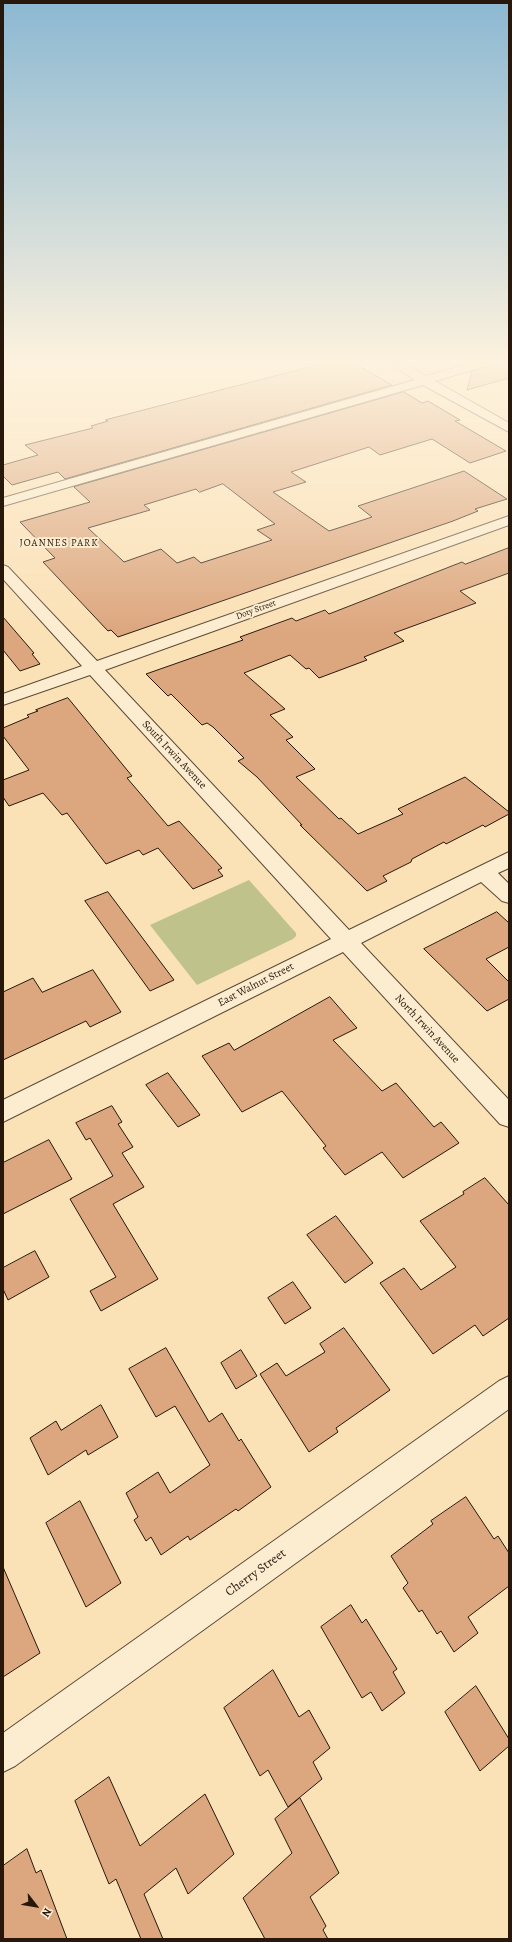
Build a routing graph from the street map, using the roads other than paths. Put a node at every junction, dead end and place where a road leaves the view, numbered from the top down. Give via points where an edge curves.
1 (170, 454) edge
2 (3, 502) edge
3 (509, 520) edge
4 (3, 570) edge
5 (93, 668) junction
6 (3, 700) edge
7 (509, 859) edge
8 (484, 872) junction
9 (509, 896) edge
10 (346, 940) junction
11 (3, 1112) edge
12 (509, 1117) edge
13 (509, 1391) edge
14 (3, 1754) edge

1 - 2 street
3 - 5 street, Doty Street
4 - 5 street, South Irwin Avenue
5 - 6 street, Doty Street
5 - 10 street, South Irwin Avenue
7 - 8 street, East Walnut Street
8 - 9 street
8 - 10 street, East Walnut Street
10 - 11 street, East Walnut Street
10 - 12 street, North Irwin Avenue
13 - 14 street, Cherry Street

